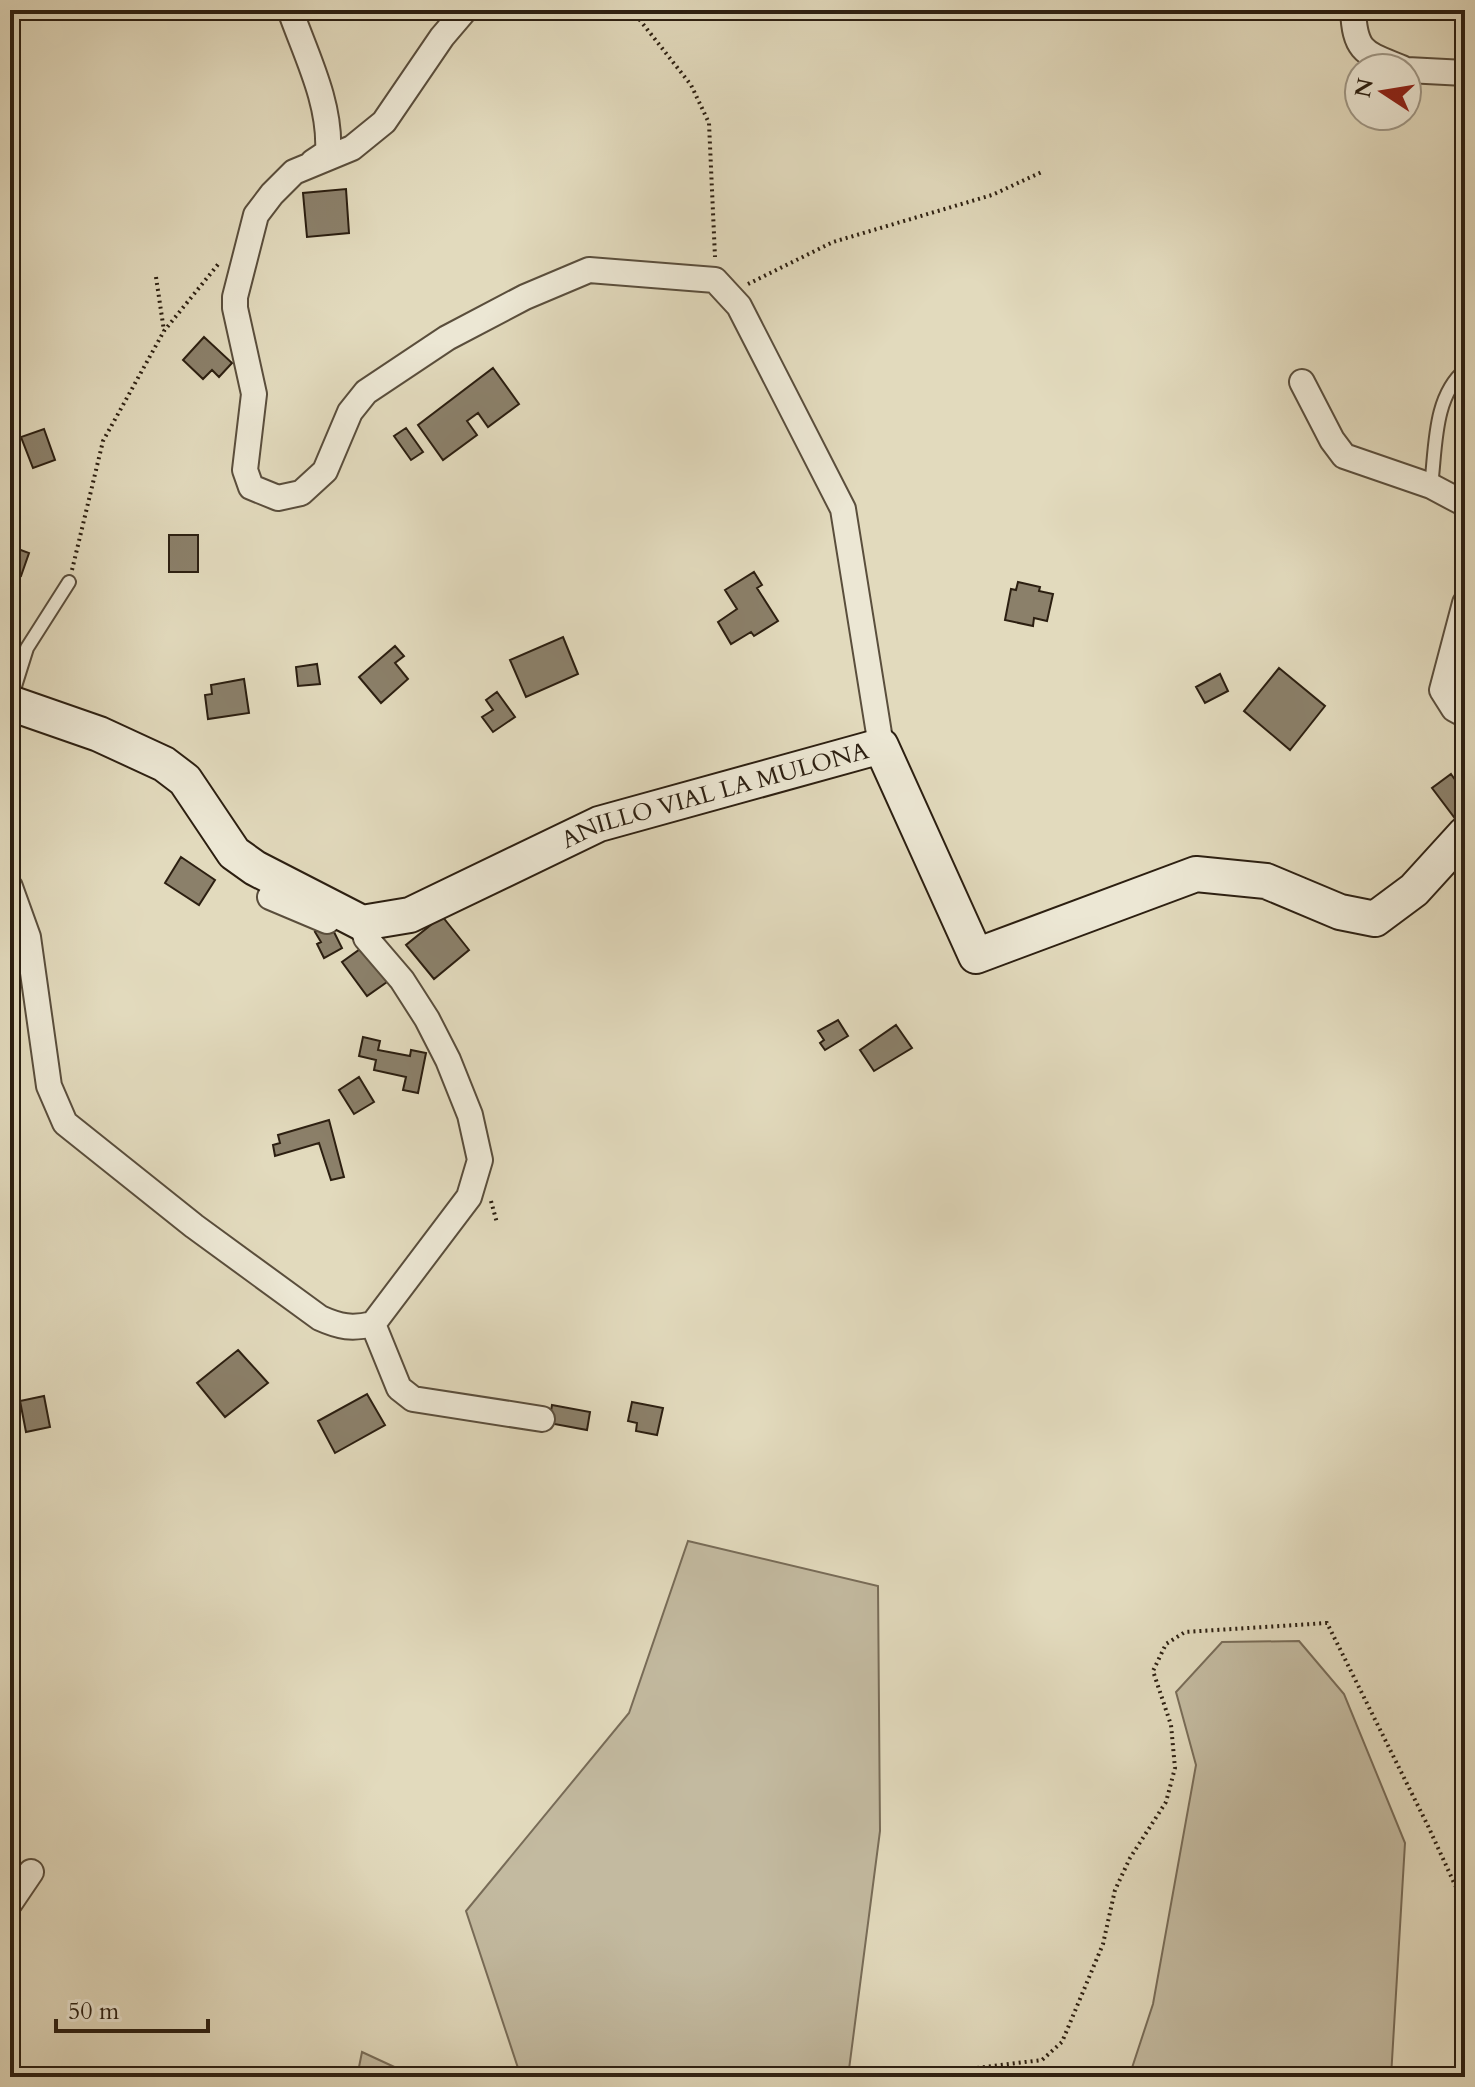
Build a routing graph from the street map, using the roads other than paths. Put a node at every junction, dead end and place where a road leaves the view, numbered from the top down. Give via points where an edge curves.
1 (290, 10) edge
2 (465, 10) edge
3 (1353, 10) edge
4 (1365, 52) edge
5 (1423, 70) edge
6 (1465, 73) edge
7 (310, 164) junction
8 (1465, 370) edge
9 (1302, 382) dead end
10 (1431, 486) junction
11 (1465, 504) edge
12 (69, 582) road end
13 (1465, 603) edge
14 (10, 702) edge
15 (1465, 715) edge
16 (881, 746) junction
17 (1465, 834) edge
18 (10, 887) edge
19 (270, 897) dead end
20 (364, 930) junction
21 (373, 1324) junction
22 (542, 1419) dead end
23 (31, 1872) dead end
24 (10, 1903) edge

1 - 7 street via 323,101 329,137 328,152
2 - 7 street via 384,122 352,148
3 - 4 street via 1354,35
5 - 6 street
7 - 16 street via 294,172 256,215 235,297 254,394 245,470 251,487 269,496 301,493 325,471 350,412 366,392 447,338 525,297 589,270 721,287 739,306 843,509
8 - 10 lane via 1444,398
9 - 10 street via 1344,456
10 - 11 street
12 - 14 lane via 27,648
13 - 15 street via 1442,690 1454,709
14 - 20 street via 164,764 185,780 234,853
16 - 17 street, ANILLO VIAL LA MULONA via 976,956 1196,874 1266,881 1340,912 1375,919 1414,890
16 - 20 street, ANILLO VIAL LA MULONA via 599,824 410,915
18 - 21 street via 28,937 49,1086 65,1123 320,1318 341,1328
19 - 20 street
20 - 21 street via 402,980 448,1060 470,1115 480,1160 469,1197
21 - 22 street via 399,1388 413,1399
23 - 24 street

